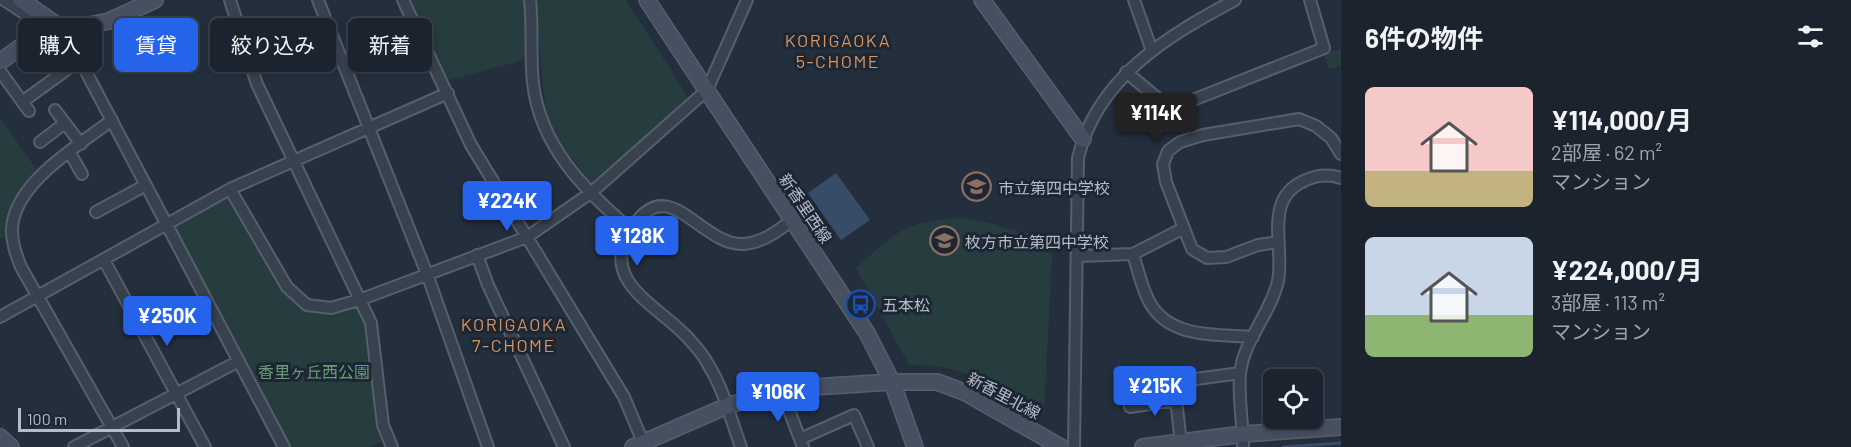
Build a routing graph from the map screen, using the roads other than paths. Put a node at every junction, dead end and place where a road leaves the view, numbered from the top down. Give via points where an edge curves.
1 (4, 0) edge
2 (21, 0) edge
3 (155, 0) edge
4 (230, 0) edge
5 (318, 0) edge
6 (403, 0) edge
7 (530, 0) edge
8 (647, 0) edge
9 (747, 0) edge
10 (982, 0) edge
11 (1134, 0) edge
12 (1235, 0) edge
13 (1310, 0) edge
14 (35, 18) edge
15 (42, 18) edge
16 (102, 23) edge
17 (18, 49) edge
18 (1152, 51) junction
19 (0, 62) edge
20 (0, 71) edge
21 (66, 72) edge
22 (86, 72) edge
23 (1126, 72) junction
24 (707, 90) junction
25 (448, 93) junction
26 (55, 110) dead end
27 (112, 120) junction
28 (65, 123) junction
29 (367, 127) junction
30 (1083, 139) junction
31 (40, 142) dead end
32 (81, 144) junction
33 (70, 153) junction
34 (1341, 154) edge
35 (294, 160) junction
36 (81, 174) dead end
37 (1341, 178) edge
38 (146, 185) junction
39 (230, 189) junction
40 (592, 192) junction
41 (96, 212) dead end
42 (792, 220) junction
43 (167, 225) junction
44 (1184, 228) junction
45 (630, 229) junction
46 (527, 237) junction
47 (1279, 242) junction
48 (1132, 254) junction
49 (477, 255) junction
50 (1077, 256) junction
51 (104, 260) junction
52 (427, 274) junction
53 (38, 296) junction
54 (362, 299) junction
55 (0, 317) edge
56 (1253, 337) junction
57 (239, 361) junction
58 (1240, 373) junction
59 (892, 382) junction
60 (781, 389) junction
61 (176, 394) junction
62 (1177, 400) junction
63 (727, 406) junction
64 (1130, 407) dead end
65 (1341, 427) edge
66 (112, 428) junction
67 (1243, 441) edge
68 (801, 443) edge
69 (1181, 443) junction
70 (641, 446) edge
71 (74, 447) edge
72 (123, 447) edge
73 (205, 447) edge
74 (284, 447) edge
75 (391, 447) edge
76 (488, 447) edge
77 (564, 447) edge
78 (741, 447) edge
79 (868, 447) edge
80 (915, 447) edge
81 (1061, 447) edge
82 (1074, 447) edge
83 (1143, 447) edge

1 - 14 street
2 - 15 street
3 - 16 street
4 - 35 street via 257,84
5 - 29 street
6 - 25 street
7 - 40 street via 532,81 538,113 556,153
8 - 24 street, 新香里西線
9 - 24 street
10 - 30 street
11 - 18 street
12 - 18 street
13 - 23 street via 1324,48 1183,104 1161,101
17 - 19 street
18 - 23 street
20 - 21 street via 26,106
22 - 27 street
23 - 30 street via 1098,108
24 - 40 street
24 - 42 street, 新香里西線
25 - 29 street
25 - 46 street via 471,145
26 - 28 street
27 - 32 street
27 - 38 street
28 - 31 street
28 - 32 street
29 - 35 street
29 - 52 street
30 - 50 street via 1078,158
32 - 33 street
33 - 36 street
33 - 53 street via 34,181 15,211 13,246
34 - 44 street via 1317,126 1299,119 1180,142 1168,151 1163,164
35 - 39 street
35 - 54 street
37 - 47 street via 1313,177 1297,183 1283,198 1277,218
38 - 41 street
38 - 43 street
39 - 43 street
39 - 54 street via 287,287 307,305 331,308
40 - 45 street
40 - 46 street
42 - 45 street via 773,235 743,244 720,239 679,209 665,205 643,211
42 - 59 street, 新香里西線 via 867,333
43 - 51 street
43 - 57 street
44 - 47 street via 1192,249 1208,258
44 - 48 street
45 - 63 street via 621,265 626,278 638,297 682,331 709,365
46 - 49 street
46 - 70 street via 624,397
47 - 56 street via 1277,284
48 - 50 street
48 - 56 street via 1155,312 1171,325 1185,331
49 - 52 street
49 - 77 street
50 - 82 street
51 - 53 street
51 - 61 street
52 - 54 street
52 - 76 street
53 - 55 street
53 - 66 street
54 - 75 street via 374,334 383,425
56 - 58 street
57 - 61 street
57 - 74 street
58 - 62 street via 1174,382
58 - 67 street
59 - 60 street, 新香里北線
59 - 80 street, 新香里西線
59 - 81 street, 新香里北線 via 937,382 964,392
60 - 63 street, 新香里北線
60 - 68 street
61 - 66 street
61 - 73 street
62 - 64 street
62 - 69 street
63 - 70 street, 新香里北線
63 - 78 street
65 - 67 street
66 - 71 street
66 - 72 street
67 - 69 street
68 - 79 street via 854,414
69 - 83 street

